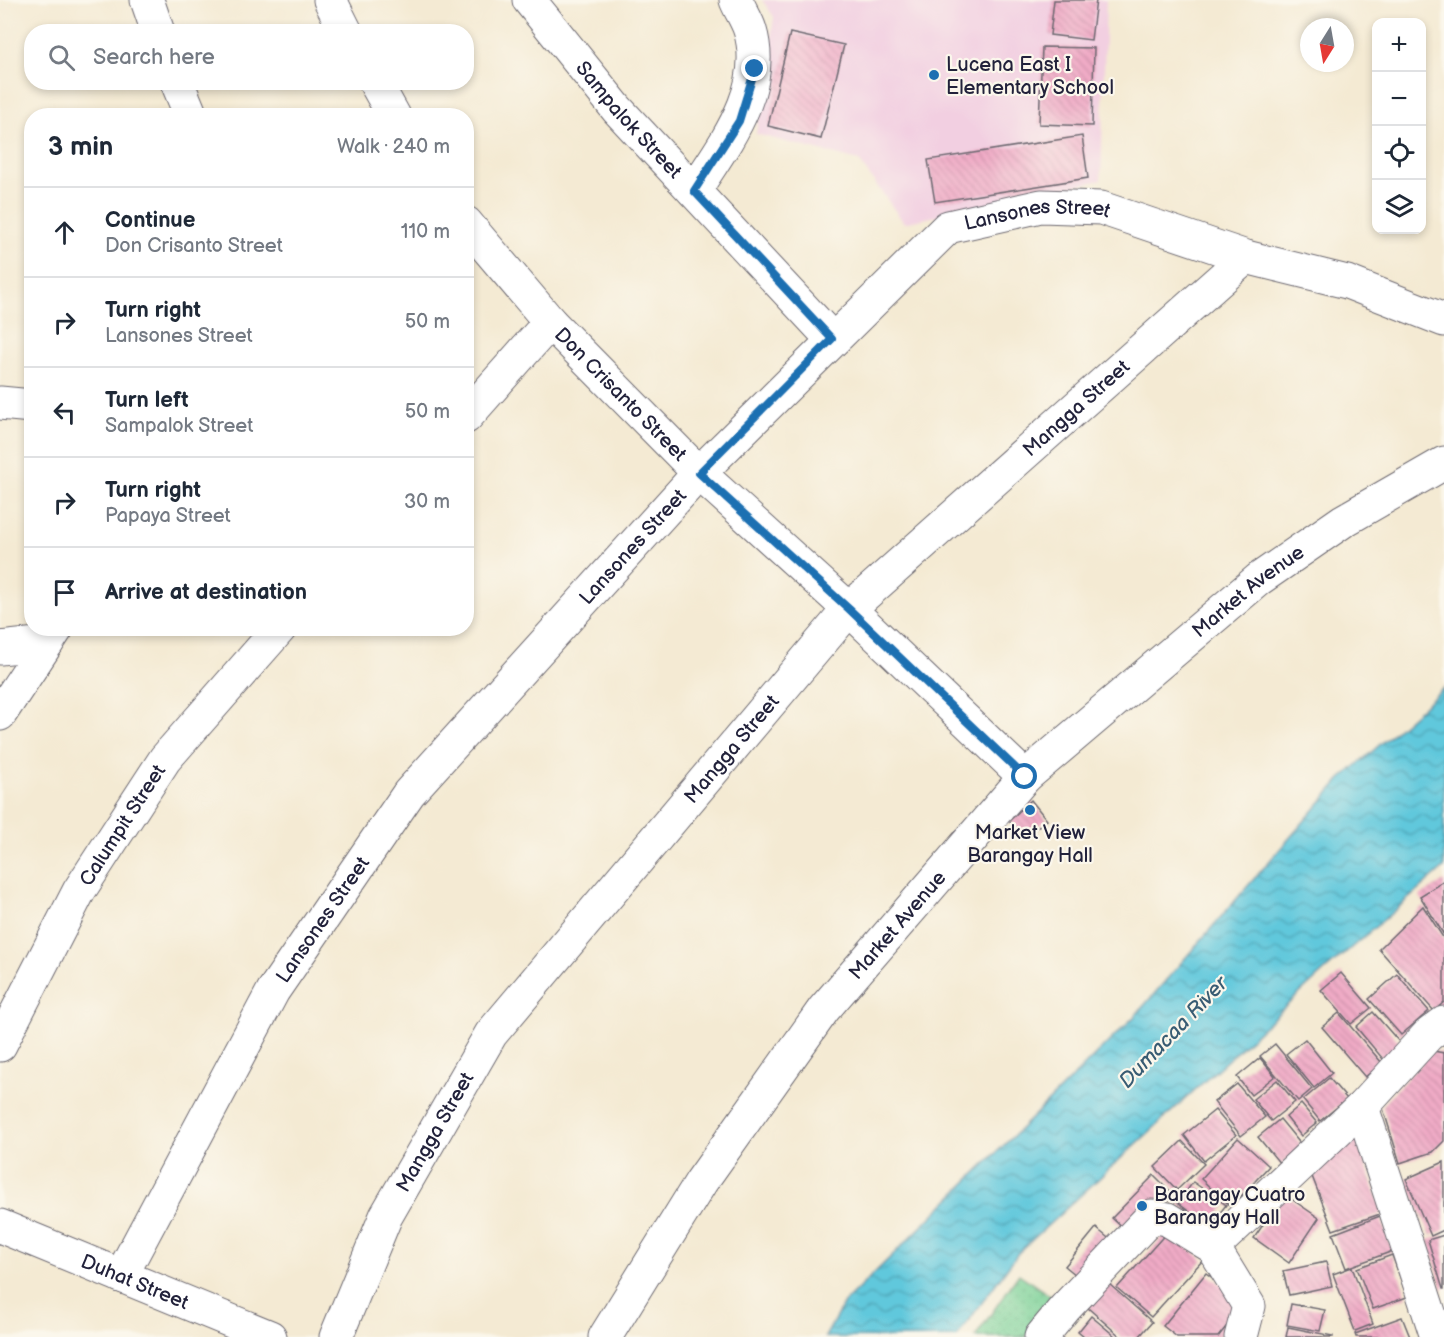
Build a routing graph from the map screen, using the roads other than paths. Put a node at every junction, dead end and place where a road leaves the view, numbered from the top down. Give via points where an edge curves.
1 (147, 0) edge
2 (330, 0) edge
3 (529, 0) edge
4 (736, 0) edge
5 (155, 24) edge
6 (342, 24) edge
7 (180, 90) edge
8 (379, 90) edge
9 (188, 108) edge
10 (390, 108) edge
11 (694, 191) junction
12 (474, 232) edge
13 (1246, 257) junction
14 (1444, 320) edge
15 (550, 322) junction
16 (832, 339) junction
17 (0, 403) edge
18 (24, 405) edge
19 (474, 408) edge
20 (1444, 463) edge
21 (699, 473) junction
22 (849, 609) junction
23 (52, 636) edge
24 (273, 636) edge
25 (0, 648) edge
26 (0, 714) edge
27 (1025, 777) junction
28 (1444, 1023) edge
29 (0, 1045) edge
30 (1362, 1107) junction
31 (0, 1226) edge
32 (1213, 1247) junction
33 (121, 1276) junction
34 (270, 1337) edge
35 (336, 1337) edge
36 (605, 1337) edge
37 (1041, 1337) edge
38 (1241, 1337) edge
39 (1437, 1337) edge

1 - 5 street
2 - 6 street
3 - 11 street, Sampalok Street via 617,109
4 - 11 street via 750,30 755,69 739,121
7 - 9 street
8 - 10 street
11 - 16 street, Sampalok Street
12 - 15 street, Don Crisanto Street
13 - 14 street, Lansones Street via 1347,282
13 - 16 street, Lansones Street via 1101,208 1041,206 948,227
13 - 22 street, Mangga Street
15 - 19 street
15 - 21 street, Don Crisanto Street
16 - 21 street, Lansones Street
17 - 18 street
20 - 27 street, Market Avenue via 1343,521 1258,579
21 - 22 street, Don Crisanto Street
21 - 33 street, Lansones Street via 409,793 273,991
22 - 27 street, Don Crisanto Street
22 - 35 street, Mangga Street via 491,1034 386,1216
23 - 25 street
23 - 26 street
24 - 29 street, Calumpit Street via 165,759 79,891
27 - 36 street, Market Avenue via 824,1009 701,1182
28 - 30 street via 1428,1035
30 - 32 street
30 - 39 street
31 - 33 street, Duhat Street
32 - 37 street via 1167,1219 1152,1216
32 - 38 street via 1249,1306
33 - 34 street, Duhat Street

